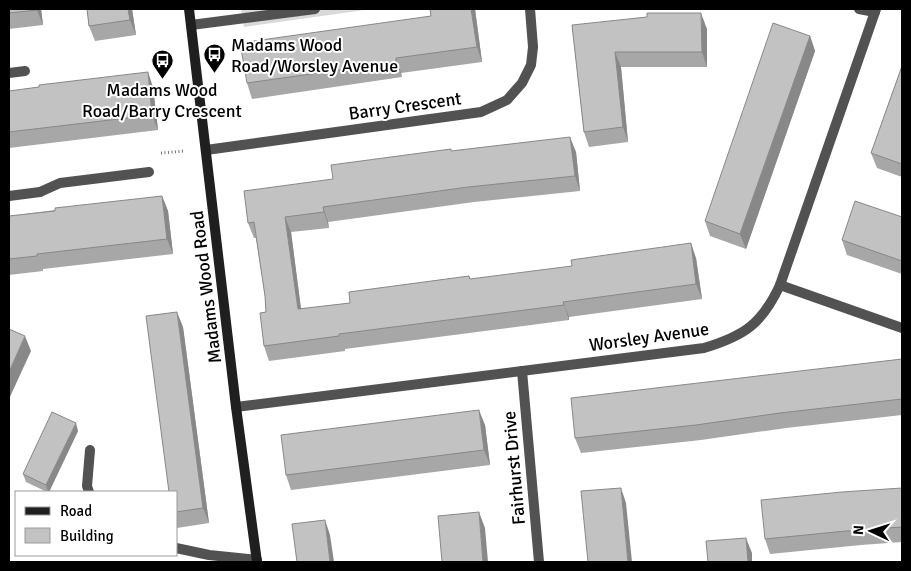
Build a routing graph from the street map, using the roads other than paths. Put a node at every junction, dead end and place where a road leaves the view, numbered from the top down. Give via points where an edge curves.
1 (189, 9) edge
2 (315, 9) edge
3 (530, 9) edge
4 (858, 9) edge
5 (876, 10) edge
6 (191, 25) junction
7 (25, 71) dead end
8 (9, 73) edge
9 (206, 150) junction
10 (149, 172) dead end
11 (9, 196) edge
12 (780, 285) junction
13 (902, 328) edge
14 (522, 371) junction
15 (236, 407) junction
16 (90, 450) dead end
17 (89, 491) edge
18 (178, 548) edge
19 (257, 561) edge
20 (539, 562) edge

1 - 6 street, Madams Wood Road
2 - 6 street
3 - 9 street, Barry Crescent via 531,65 522,83 507,100 481,112
4 - 5 street
5 - 12 street, Worsley Avenue
6 - 9 street, Madams Wood Road
7 - 8 street
9 - 15 street, Madams Wood Road
10 - 11 street via 60,183 40,192
12 - 13 street
12 - 14 street, Worsley Avenue via 763,316 725,342 704,348
14 - 15 street, Worsley Avenue
14 - 20 street, Fairhurst Drive
15 - 19 street, Madams Wood Road
16 - 17 street
18 - 19 street

